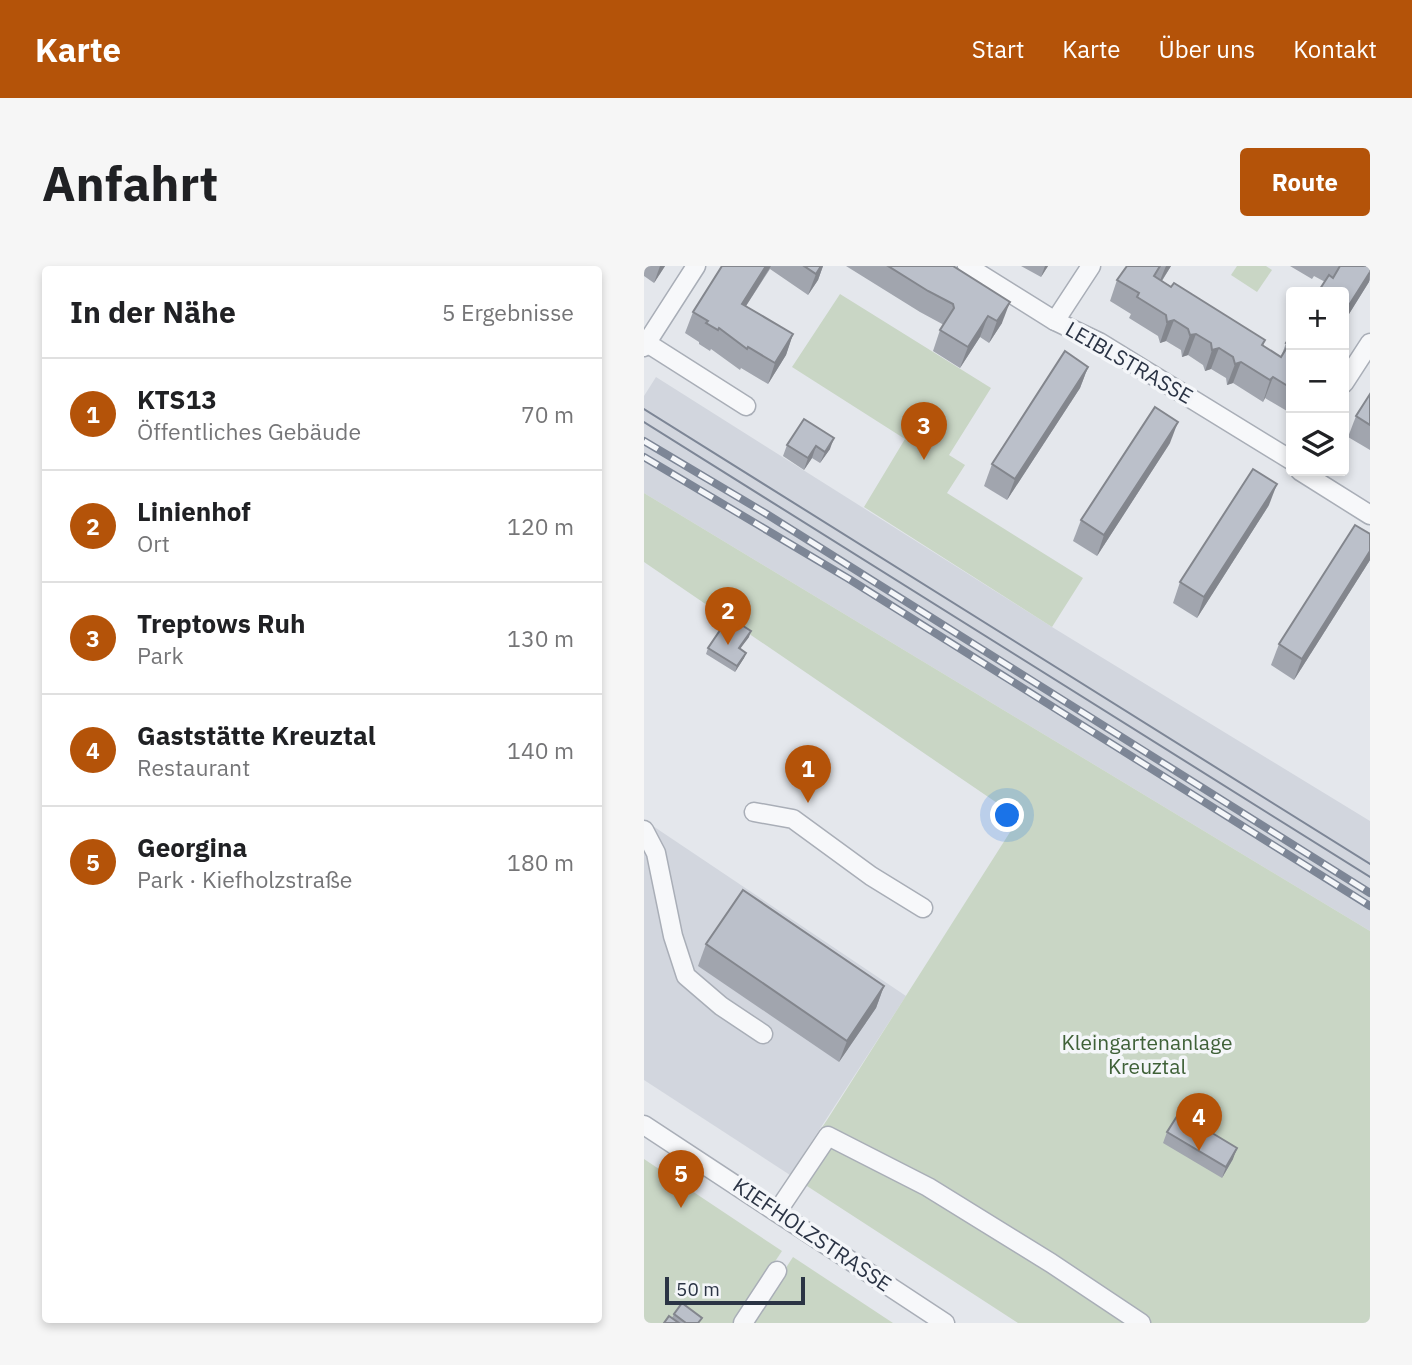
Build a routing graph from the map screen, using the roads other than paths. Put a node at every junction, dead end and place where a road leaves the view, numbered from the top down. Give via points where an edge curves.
1 (696, 266) edge
2 (967, 266) edge
3 (1091, 266) edge
4 (1055, 321) junction
5 (1370, 344) edge
6 (645, 345) edge
7 (1349, 376) edge
8 (746, 406) dead end
9 (1286, 457) edge
10 (1308, 476) edge
11 (1370, 515) edge
12 (754, 812) dead end
13 (644, 830) edge
14 (923, 908) dead end
15 (763, 1034) dead end
16 (644, 1125) edge
17 (777, 1212) junction
18 (777, 1271) dead end
19 (743, 1323) edge
20 (945, 1323) edge
21 (1141, 1323) edge

1 - 6 street
2 - 4 street, LEIBLSTRASSE
3 - 4 street
4 - 9 street, LEIBLSTRASSE via 1099,342
5 - 7 street
6 - 8 street
10 - 11 street
12 - 14 street via 793,819
13 - 15 street via 656,853 686,976 720,1006
16 - 17 street, KIEFHOLZSTRASSE
17 - 20 street, KIEFHOLZSTRASSE
17 - 21 street via 828,1136 928,1187
18 - 19 street

